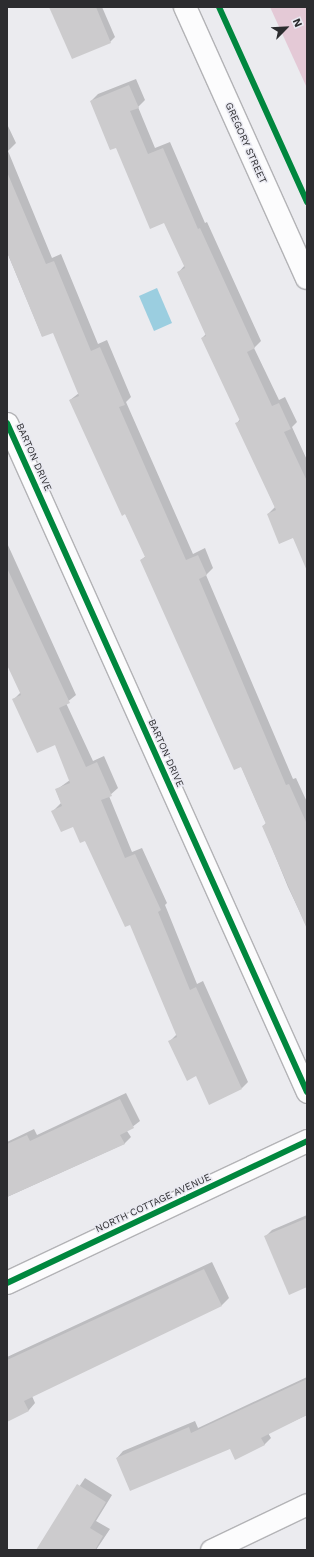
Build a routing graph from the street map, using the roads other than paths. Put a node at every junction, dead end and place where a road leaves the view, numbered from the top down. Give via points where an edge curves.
1 (185, 7) edge
2 (307, 278) edge
3 (7, 423) edge
4 (307, 1092) edge
5 (307, 1141) edge
6 (7, 1283) edge
7 (307, 1504) edge
8 (212, 1550) edge

1 - 2 street, GREGORY STREET
3 - 4 street, BARTON DRIVE
5 - 6 street, NORTH COTTAGE AVENUE
7 - 8 street

